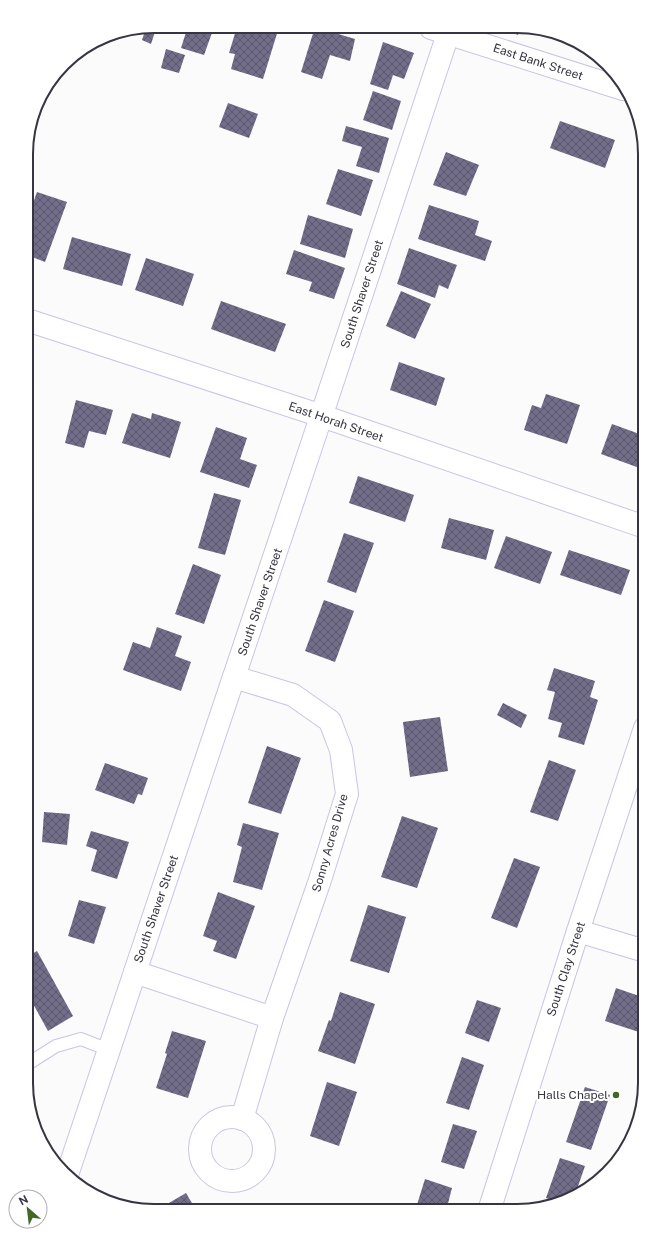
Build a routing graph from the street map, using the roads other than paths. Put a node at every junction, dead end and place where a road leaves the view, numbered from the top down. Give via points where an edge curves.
1 (442, 33) edge
2 (452, 33) edge
3 (619, 89) edge
4 (33, 322) edge
5 (322, 416) junction
6 (638, 525) edge
7 (234, 676) junction
8 (638, 749) edge
9 (578, 931) junction
10 (638, 949) edge
11 (135, 972) junction
12 (272, 1018) junction
13 (109, 1050) junction
14 (33, 1061) edge
15 (242, 1119) dead end
16 (69, 1169) edge
17 (491, 1204) edge

1 - 5 street, South Shaver Street
2 - 3 street, East Bank Street
4 - 5 street, East Horah Street
5 - 6 street, East Horah Street
5 - 7 street, South Shaver Street
7 - 11 street, South Shaver Street
7 - 12 street, Sonny Acres Drive via 293,695 330,721 341,750 347,794
8 - 9 street, South Clay Street
9 - 10 street
9 - 17 street, South Clay Street
11 - 12 street
11 - 13 street, South Shaver Street
12 - 15 street, Sonny Acres Drive
13 - 14 lane via 81,1039 56,1046
13 - 16 street, South Shaver Street

